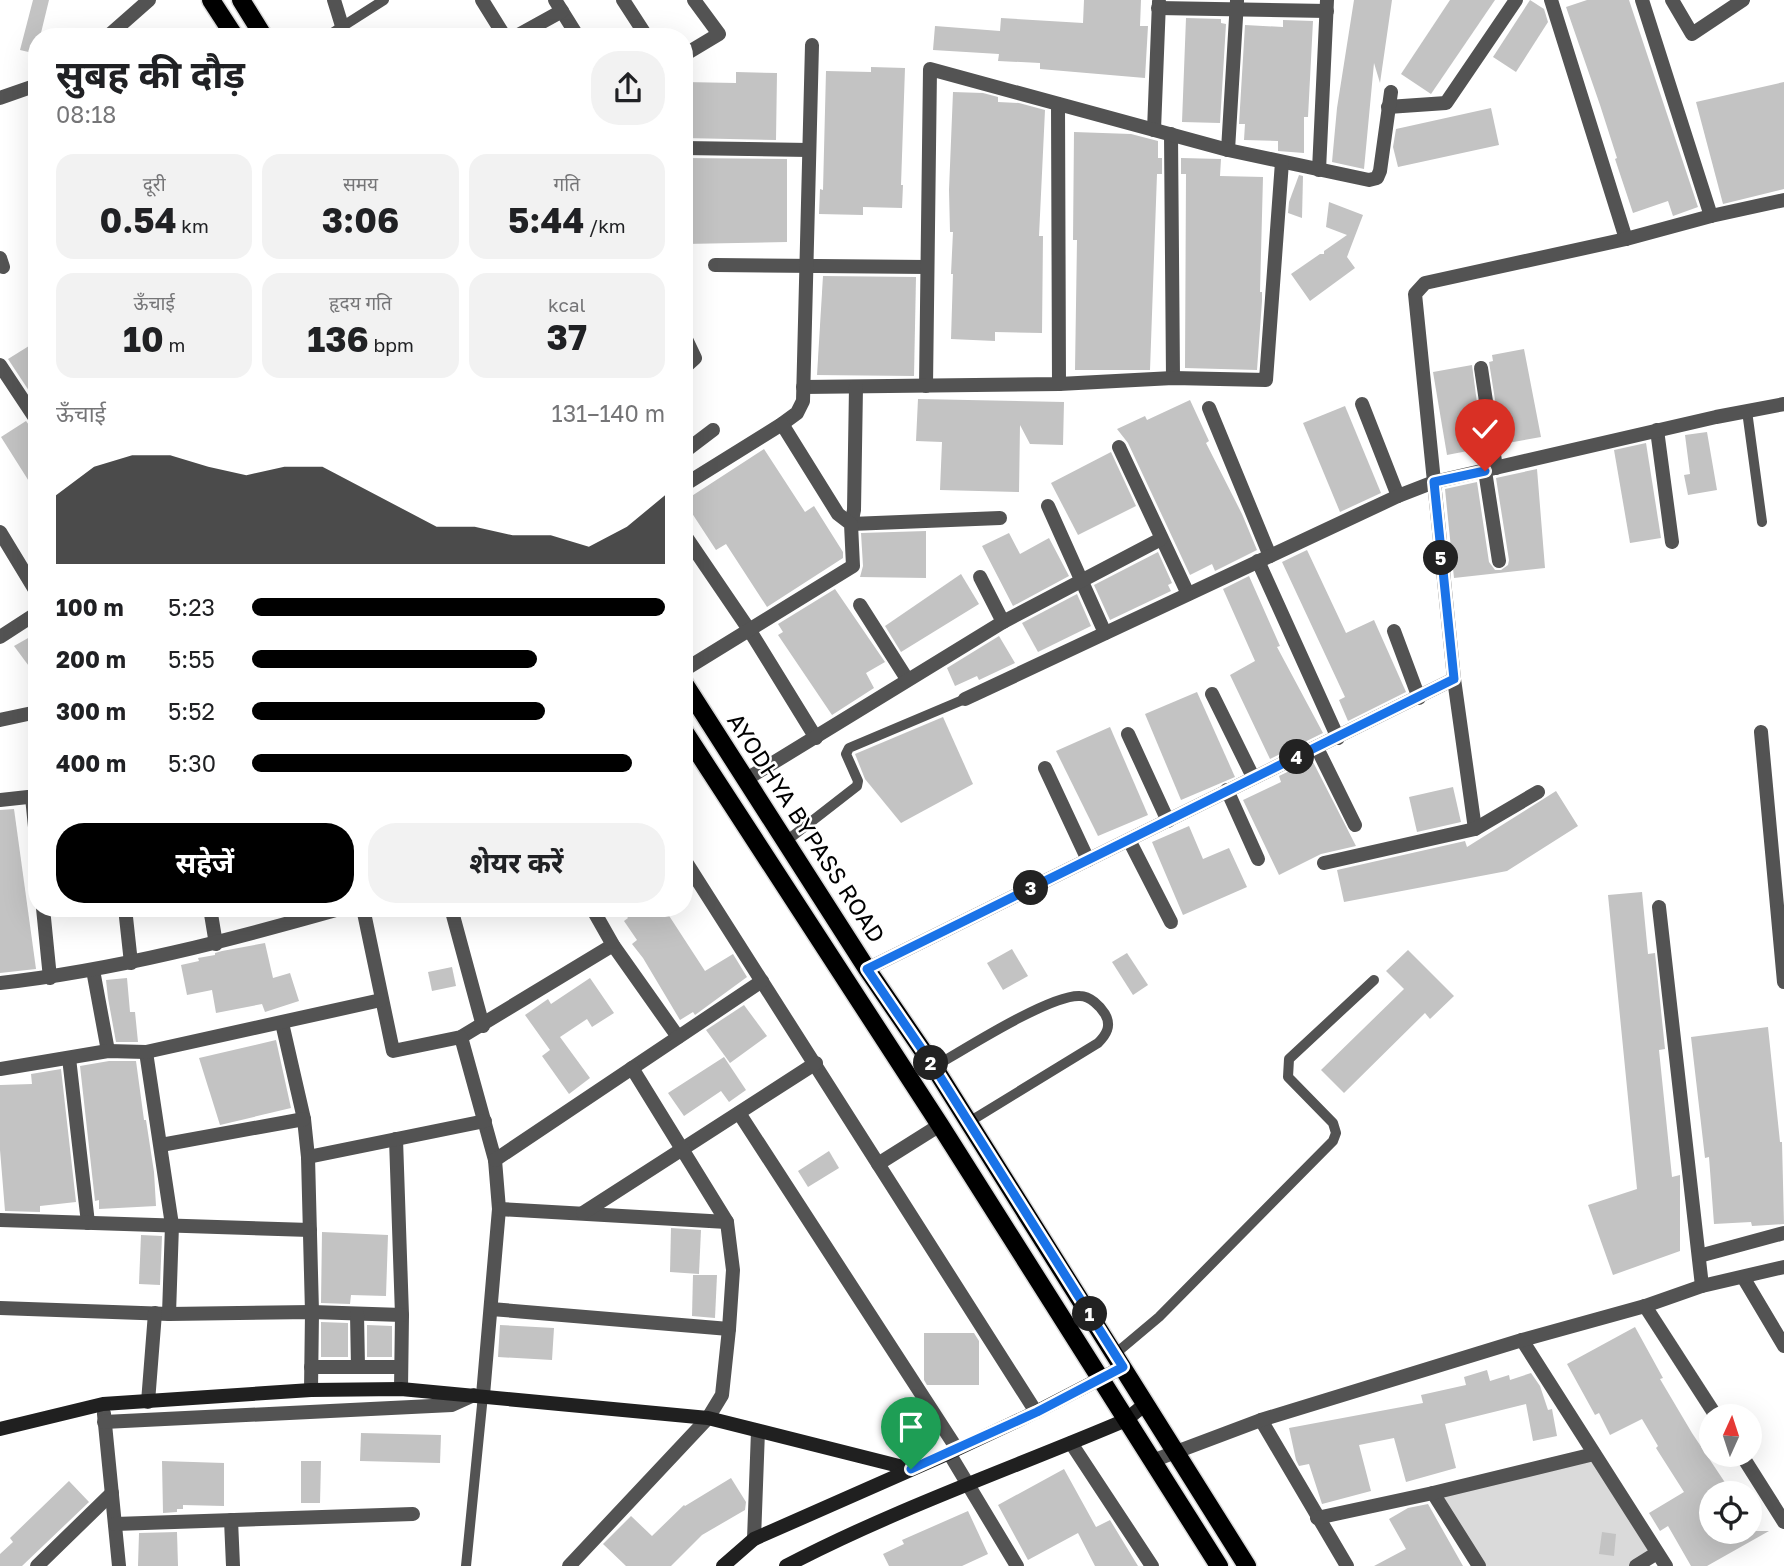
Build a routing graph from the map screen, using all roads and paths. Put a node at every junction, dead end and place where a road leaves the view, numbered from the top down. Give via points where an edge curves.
1 (149, 0) edge
2 (211, 0) edge
3 (241, 0) edge
4 (334, 0) edge
5 (384, 0) edge
6 (482, 0) edge
7 (623, 0) edge
8 (694, 0) edge
9 (1516, 0) edge
10 (1551, 0) edge
11 (1643, 0) edge
12 (1672, 0) edge
13 (1743, 0) edge
14 (1159, 4) edge
15 (1237, 5) edge
16 (1327, 5) edge
17 (558, 6) edge
18 (342, 26) junction
19 (117, 28) edge
20 (229, 28) edge
21 (258, 28) edge
22 (339, 28) edge
23 (499, 28) edge
24 (527, 28) edge
25 (572, 28) edge
26 (641, 28) edge
27 (812, 45) dead end
28 (693, 50) edge
29 (28, 88) edge
30 (1391, 92) dead end
31 (0, 98) edge
32 (1058, 104) junction
33 (1388, 107) junction
34 (1154, 130) junction
35 (1171, 134) junction
36 (693, 148) edge
37 (809, 150) junction
38 (1228, 150) junction
39 (1282, 162) junction
40 (1319, 170) junction
41 (1784, 200) edge
42 (1711, 216) junction
43 (1626, 239) junction
44 (715, 265) dead end
45 (806, 265) junction
46 (927, 267) junction
47 (0, 365) edge
48 (1480, 368) dead end
49 (1172, 378) junction
50 (1059, 384) junction
51 (926, 386) junction
52 (803, 387) junction
53 (856, 387) junction
54 (1362, 404) dead end
55 (1784, 404) edge
56 (28, 407) edge
57 (1209, 408) dead end
58 (1747, 411) junction
59 (782, 424) junction
60 (713, 430) dead end
61 (1657, 430) junction
62 (693, 445) edge
63 (1119, 447) dead end
64 (1491, 469) junction
65 (693, 479) edge
66 (1434, 482) junction
67 (1398, 496) junction
68 (1048, 506) dead end
69 (1000, 518) dead end
70 (1762, 522) dead end
71 (851, 524) junction
72 (0, 532) edge
73 (1161, 539) junction
74 (1672, 542) dead end
75 (693, 547) edge
76 (1264, 558) junction
77 (1499, 561) dead end
78 (28, 578) edge
79 (980, 578) dead end
80 (1082, 580) junction
81 (1188, 594) junction
82 (860, 605) dead end
83 (28, 619) edge
84 (1003, 622) junction
85 (750, 631) junction
86 (1394, 631) dead end
87 (1105, 634) junction
88 (0, 637) edge
89 (693, 665) edge
90 (907, 679) junction
91 (1454, 679) junction
92 (1212, 694) dead end
93 (693, 697) edge
94 (1419, 698) junction
95 (965, 699) joint
96 (28, 714) edge
97 (0, 720) edge
98 (1761, 732) dead end
99 (1128, 734) dead end
100 (816, 738) junction
101 (1338, 738) junction
102 (693, 746) edge
103 (1317, 748) junction
104 (1045, 768) dead end
105 (1253, 777) junction
106 (745, 780) junction
107 (1227, 790) junction
108 (1538, 792) dead end
109 (28, 798) edge
110 (0, 800) edge
111 (1168, 821) junction
112 (1355, 825) dead end
113 (1475, 829) junction
114 (1129, 840) junction
115 (785, 842) junction
116 (1258, 859) dead end
117 (1088, 860) junction
118 (1324, 863) dead end
119 (693, 873) edge
120 (1659, 907) dead end
121 (44, 917) edge
122 (126, 917) edge
123 (212, 917) edge
124 (311, 917) edge
125 (365, 917) edge
126 (453, 917) edge
127 (597, 917) edge
128 (1171, 922) dead end
129 (216, 944) junction
130 (613, 945) junction
131 (131, 963) junction
132 (867, 969) junction
133 (93, 970) junction
134 (50, 978) junction
135 (1374, 980) dead end
136 (762, 981) junction
137 (1784, 982) edge
138 (0, 983) edge
139 (381, 1000) junction
140 (282, 1023) junction
141 (482, 1026) junction
142 (461, 1037) junction
143 (678, 1037) junction
144 (108, 1051) junction
145 (146, 1052) junction
146 (69, 1058) junction
147 (816, 1063) junction
148 (934, 1067) junction
149 (632, 1068) junction
150 (0, 1069) edge
151 (739, 1113) junction
152 (304, 1119) junction
153 (485, 1121) junction
154 (969, 1122) junction
155 (940, 1125) junction
156 (396, 1139) junction
157 (983, 1144) junction
158 (162, 1145) junction
159 (683, 1149) junction
160 (308, 1157) junction
161 (960, 1158) junction
162 (495, 1160) junction
163 (878, 1164) junction
164 (499, 1209) junction
165 (583, 1213) junction
166 (0, 1220) edge
167 (727, 1222) junction
168 (88, 1223) junction
169 (172, 1226) junction
170 (310, 1230) junction
171 (1784, 1233) edge
172 (1699, 1256) junction
173 (1784, 1267) edge
174 (1743, 1277) junction
175 (1702, 1286) junction
176 (1645, 1306) junction
177 (0, 1308) edge
178 (491, 1309) junction
179 (312, 1312) junction
180 (162, 1313) junction
181 (357, 1314) junction
182 (402, 1315) junction
183 (729, 1329) junction
184 (1522, 1340) junction
185 (1784, 1346) edge
186 (1119, 1361) junction
187 (311, 1367) junction
188 (358, 1367) junction
189 (400, 1367) junction
190 (1102, 1379) junction
191 (401, 1389) junction
192 (311, 1390) junction
193 (479, 1395) junction
194 (148, 1402) junction
195 (103, 1404) junction
196 (1708, 1404) edge
197 (1144, 1405) junction
198 (1037, 1412) junction
199 (708, 1418) junction
200 (1126, 1420) junction
201 (1261, 1420) junction
202 (104, 1422) junction
203 (0, 1429) edge
204 (758, 1431) junction
205 (1071, 1443) junction
206 (953, 1451) junction
207 (1173, 1452) junction
208 (1594, 1454) junction
209 (1152, 1461) junction
210 (1749, 1467) edge
211 (911, 1469) junction
212 (968, 1484) junction
213 (112, 1493) junction
214 (1433, 1493) junction
215 (413, 1514) dead end
216 (1317, 1517) junction
217 (231, 1520) junction
218 (1784, 1522) edge
219 (115, 1524) junction
220 (754, 1539) junction
221 (1657, 1553) junction
222 (37, 1566) edge
223 (119, 1566) edge
224 (233, 1566) edge
225 (466, 1566) edge
226 (569, 1566) edge
227 (723, 1566) edge
228 (786, 1566) edge
229 (1017, 1566) edge
230 (1152, 1566) edge
231 (1219, 1566) edge
232 (1247, 1566) edge
233 (1347, 1566) edge
234 (1479, 1566) edge
235 (1636, 1566) edge
236 (1666, 1566) edge

1 - 19 street
2 - 20 main road
3 - 21 main road
4 - 18 street
5 - 18 lane
6 - 23 street
7 - 26 street
8 - 28 street via 719,34
9 - 33 street via 1446,103
10 - 43 street
11 - 42 street
12 - 13 street via 1692,34
14 - 15 street
14 - 34 street
15 - 16 street
15 - 38 street
16 - 40 street
17 - 24 street
17 - 25 street
18 - 22 lane
27 - 37 street
29 - 31 street
30 - 33 street
32 - 34 street
32 - 46 street via 930,69
32 - 50 street
33 - 40 street via 1377,178
34 - 35 street
35 - 38 street
35 - 49 street
36 - 37 street
37 - 45 street
38 - 39 street
39 - 40 street
39 - 49 street via 1266,380
41 - 42 street
42 - 43 street
43 - 66 street via 1425,284 1415,295
44 - 45 street
45 - 46 street
45 - 52 street
46 - 51 street
47 - 56 street
48 - 64 street
49 - 50 street
50 - 51 street
51 - 53 street
52 - 53 street
52 - 59 street via 797,413
53 - 71 street
54 - 67 street
55 - 58 street
57 - 76 street
58 - 61 street
58 - 70 lane
59 - 65 street
59 - 71 street via 838,514
60 - 62 street
61 - 64 street
61 - 74 street
63 - 73 street
64 - 66 street
64 - 77 street
66 - 67 street
66 - 91 street
67 - 76 street
68 - 80 street
69 - 71 street
71 - 85 street via 853,566
72 - 78 street
73 - 80 street
73 - 81 street
75 - 85 street
76 - 81 street
76 - 101 street
79 - 84 street
80 - 84 street
80 - 87 street
81 - 87 street
82 - 90 street
83 - 88 street
84 - 90 street
85 - 89 street
85 - 100 street
86 - 94 street
87 - 95 street
90 - 100 street
91 - 94 street
91 - 113 street
92 - 105 street
93 - 106 main road, AYODHYA BYPASS ROAD
94 - 101 street
95 - 115 lane via 849,748 846,754 857,786
96 - 97 street
98 - 137 street
99 - 111 street
100 - 106 street
101 - 103 street
102 - 155 main road
103 - 105 street
103 - 112 street
104 - 117 street
105 - 107 street
106 - 115 main road, AYODHYA BYPASS ROAD
107 - 111 street
107 - 116 street
108 - 113 street
109 - 110 street
111 - 114 street
113 - 118 street
114 - 117 street
114 - 128 street
115 - 132 main road, AYODHYA BYPASS ROAD
117 - 132 street
119 - 136 street
120 - 172 street
121 - 134 street
122 - 131 street
123 - 129 street
124 - 129 street
125 - 139 street
126 - 141 street
127 - 130 street
129 - 131 street
130 - 141 street
130 - 143 street
131 - 133 street
132 - 148 main road, AYODHYA BYPASS ROAD
133 - 134 street
133 - 144 street
134 - 138 street
135 - 186 lane via 1289,1059 1288,1077 1333,1123 1333,1141
136 - 143 street
136 - 147 street
139 - 140 street
139 - 142 street via 393,1051
140 - 145 street
140 - 152 street
141 - 142 street
142 - 153 street
143 - 149 street
144 - 145 street
144 - 146 street
145 - 158 street
146 - 150 street
146 - 168 street
147 - 151 street
147 - 163 street
148 - 154 main road, AYODHYA BYPASS ROAD
148 - 154 lane via 1057,1000 1083,995 1105,1013 1107,1034 1098,1043
149 - 159 street
149 - 162 street
151 - 159 street
151 - 206 street
152 - 158 street
152 - 160 street
153 - 156 street
153 - 162 street
154 - 157 main road, AYODHYA BYPASS ROAD
155 - 161 main road
155 - 163 street
156 - 160 street
156 - 182 street
157 - 161 main road
157 - 186 main road, AYODHYA BYPASS ROAD
158 - 169 street
159 - 165 street
159 - 167 street
160 - 170 street
161 - 190 main road
162 - 164 street
163 - 198 street
164 - 165 street
164 - 178 street
165 - 167 street
166 - 168 street
167 - 183 street via 733,1270
168 - 169 street
169 - 170 street
169 - 180 street
170 - 179 street
171 - 172 street
172 - 175 street
173 - 174 street
174 - 175 street
174 - 185 street
175 - 176 street
176 - 184 street
176 - 196 street
177 - 180 street
178 - 183 street
178 - 193 street
179 - 180 street
179 - 181 street
179 - 187 street
180 - 194 street
181 - 182 street
181 - 188 street
182 - 189 street
183 - 199 street via 722,1395
184 - 201 street
184 - 208 street
186 - 190 street
186 - 197 main road, AYODHYA BYPASS ROAD
187 - 188 street
187 - 192 street
188 - 189 street
189 - 191 street
190 - 198 street
190 - 200 main road
191 - 192 street
191 - 193 street
192 - 194 street
193 - 199 street
193 - 202 street via 452,1405
193 - 225 lane
194 - 195 street
195 - 202 street
195 - 203 street
197 - 200 street
197 - 207 main road, AYODHYA BYPASS ROAD
198 - 206 street
199 - 204 street
199 - 226 street
200 - 205 street
200 - 209 main road
201 - 207 street
201 - 216 street
202 - 213 street
204 - 211 street
204 - 220 street
205 - 212 street
205 - 230 street
206 - 211 street
206 - 212 street
207 - 209 street
207 - 232 main road, AYODHYA BYPASS ROAD
208 - 214 street
208 - 221 street
209 - 231 main road
210 - 218 street
211 - 220 street
212 - 228 street
212 - 229 street
213 - 219 street
213 - 222 street
214 - 216 street
214 - 234 street
215 - 217 street
216 - 233 street
217 - 219 street
217 - 224 street
219 - 223 street
220 - 227 street
221 - 235 street
221 - 236 street

